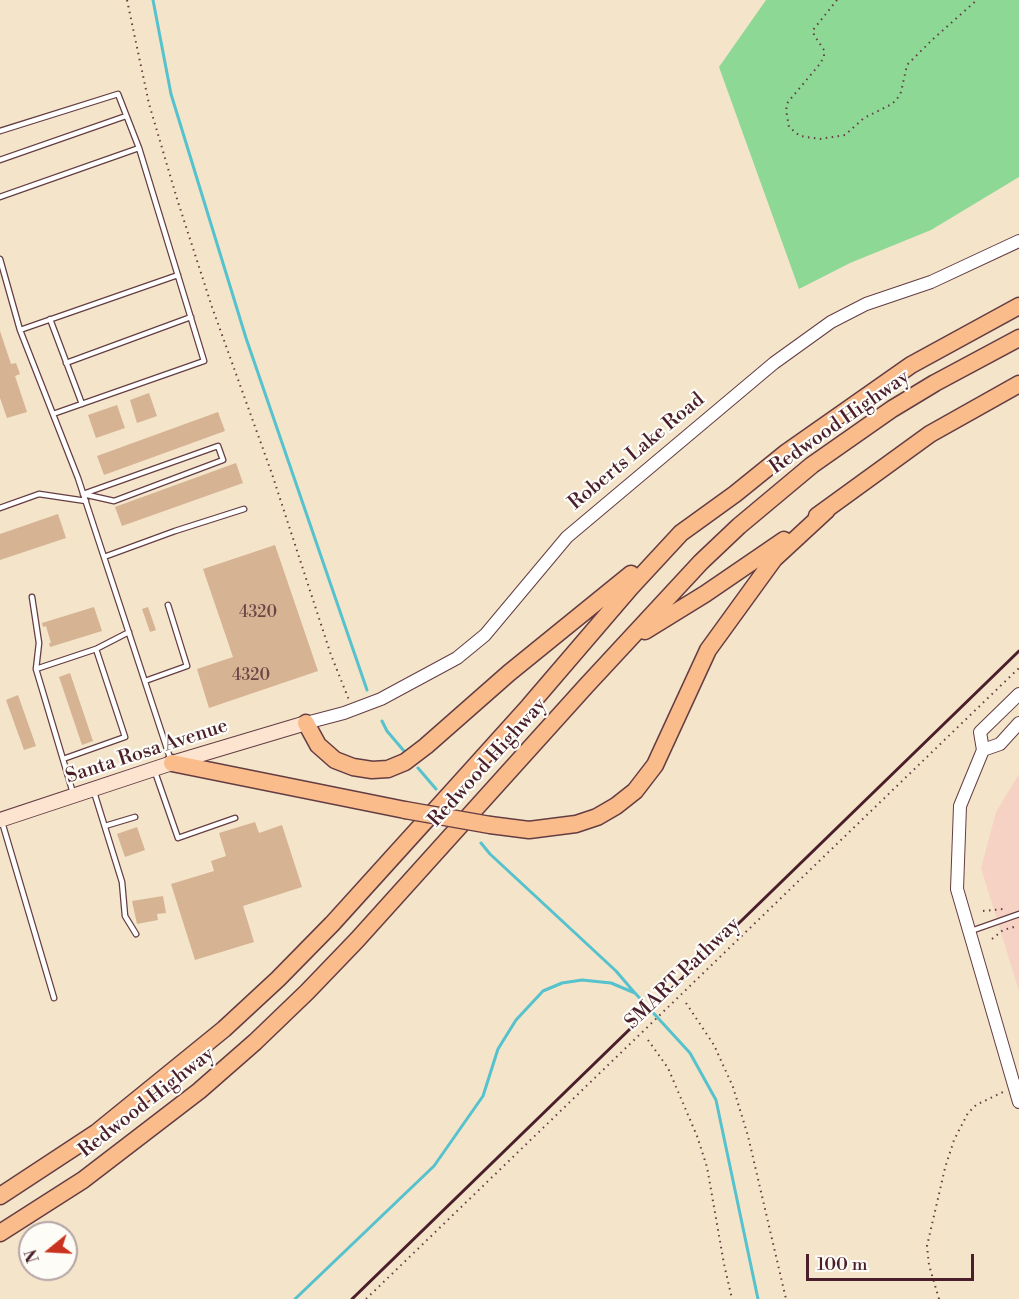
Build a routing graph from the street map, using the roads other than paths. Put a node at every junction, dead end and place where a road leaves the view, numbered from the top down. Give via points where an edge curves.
1 (126, 116) junction
2 (0, 131) edge
3 (139, 148) junction
4 (0, 159) edge
5 (0, 197) edge
6 (1019, 241) edge
7 (0, 259) edge
8 (178, 275) junction
9 (1019, 306) edge
10 (191, 317) junction
11 (50, 319) junction
12 (20, 330) junction
13 (1019, 338) edge
14 (66, 363) junction
15 (1019, 384) edge
16 (82, 404) junction
17 (53, 414) junction
18 (83, 494) junction
19 (86, 501) junction
20 (0, 508) edge
21 (244, 509) dead end
22 (827, 510) junction
23 (681, 533) junction
24 (104, 557) junction
25 (32, 597) dead end
26 (168, 605) dead end
27 (129, 632) junction
28 (627, 643) junction
29 (96, 649) junction
30 (36, 669) junction
31 (145, 681) junction
32 (1019, 694) edge
33 (306, 723) junction
34 (1019, 723) edge
35 (983, 750) junction
36 (63, 759) junction
37 (172, 764) junction
38 (154, 770) junction
39 (94, 789) junction
40 (74, 796) junction
41 (135, 817) dead end
42 (235, 818) dead end
43 (1, 820) edge
44 (105, 826) junction
45 (1019, 914) edge
46 (970, 931) junction
47 (136, 934) dead end
48 (54, 998) dead end
49 (1019, 1102) edge
50 (0, 1196) edge
51 (0, 1233) edge

1 - 2 lane via 118,94
1 - 3 lane
1 - 4 lane
3 - 5 lane
3 - 8 lane
6 - 33 street, Roberts Lake Road via 831,322 774,363 567,537 485,635 457,658 381,699
7 - 12 lane
8 - 10 lane
8 - 11 lane
9 - 23 highway, Redwood Highway via 911,365 786,452
10 - 14 lane
10 - 16 lane via 204,362
11 - 12 lane
11 - 14 lane
12 - 17 lane
13 - 28 highway, Redwood Highway via 892,409 812,465 701,562
14 - 16 lane
15 - 22 highway via 930,434
16 - 17 lane
17 - 18 lane
18 - 18 lane via 218,446 223,460 114,501
18 - 19 lane
19 - 20 lane via 39,494
19 - 24 lane
21 - 24 lane
22 - 28 highway
22 - 37 highway, bridge via 774,559 708,650 655,765 635,791 607,812 576,824 530,830
23 - 33 highway via 405,762 372,770 335,760 318,745
23 - 50 highway, Redwood Highway via 485,755 278,979 224,1029 96,1133
24 - 27 lane
25 - 30 lane via 39,642
26 - 31 lane via 187,666
27 - 29 lane
27 - 31 lane
28 - 51 highway, Redwood Highway via 357,940 255,1042 100,1168
29 - 30 lane
29 - 36 lane via 125,737
30 - 36 lane
31 - 37 lane
32 - 35 street via 980,732
33 - 37 main road, Santa Rosa Avenue
34 - 35 street via 1000,744
35 - 46 street via 960,806 957,889
36 - 40 lane
37 - 38 main road, Santa Rosa Avenue
38 - 39 main road, Santa Rosa Avenue
38 - 42 lane via 178,838
39 - 40 main road, Santa Rosa Avenue
39 - 44 lane
40 - 43 main road, Santa Rosa Avenue
41 - 44 lane
43 - 48 lane
44 - 47 lane via 122,882 125,916
45 - 46 lane
46 - 49 street

